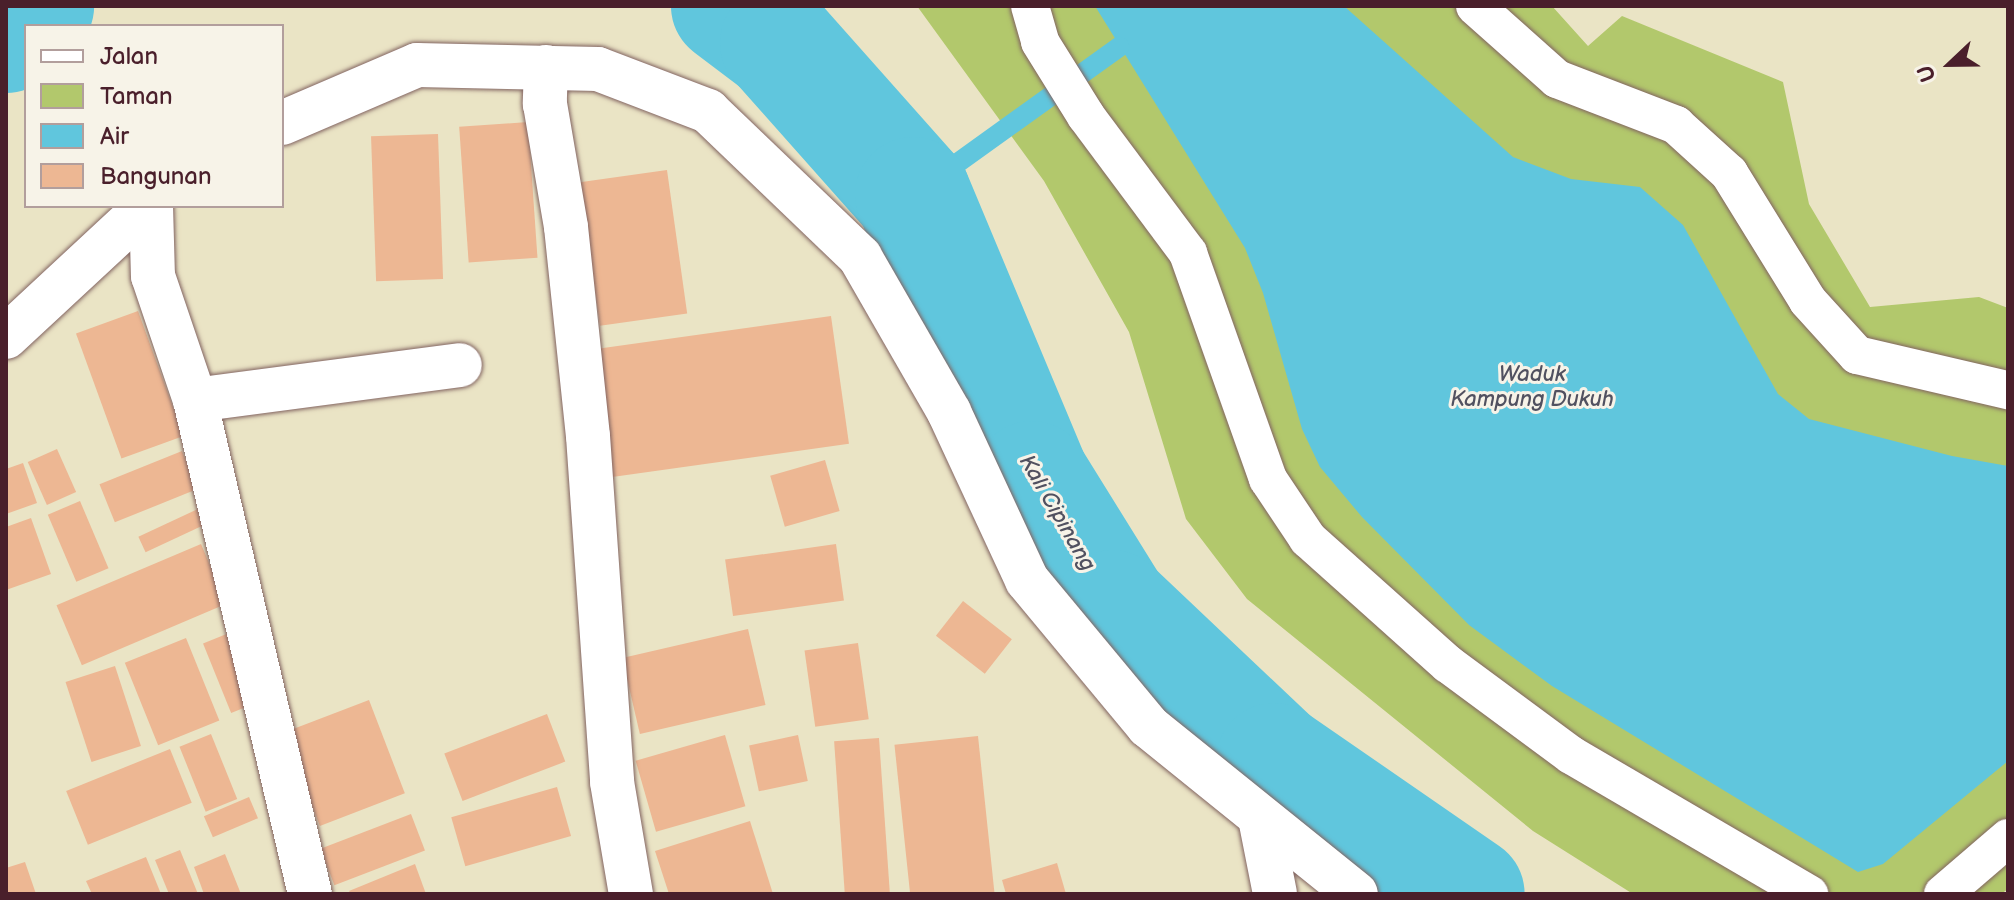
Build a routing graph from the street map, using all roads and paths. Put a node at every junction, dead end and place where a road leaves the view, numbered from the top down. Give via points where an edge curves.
1 (1475, 6) edge
2 (1035, 24) edge
3 (546, 67) junction
4 (284, 122) edge
5 (147, 208) edge
6 (149, 208) edge
7 (6, 337) edge
8 (460, 365) dead end
9 (2008, 390) edge
10 (195, 400) junction
11 (1260, 818) junction
12 (2008, 838) edge
13 (310, 894) edge
14 (631, 894) edge
15 (1275, 894) edge
16 (1356, 894) edge
17 (1809, 894) edge
18 (1943, 894) edge

1 - 9 lane via 1557,79 1676,125 1729,173 1808,301 1857,355
2 - 17 lane via 1086,116 1188,253 1268,479 1308,539 1448,664 1571,755
3 - 4 street via 417,65
3 - 11 street via 598,69 708,111 860,257 949,412 1027,580 1148,726
3 - 14 street via 545,104 566,227 588,436 612,782
5 - 7 street
6 - 10 street via 153,276
8 - 10 street
10 - 13 street
11 - 15 street
11 - 16 street
12 - 18 lane

